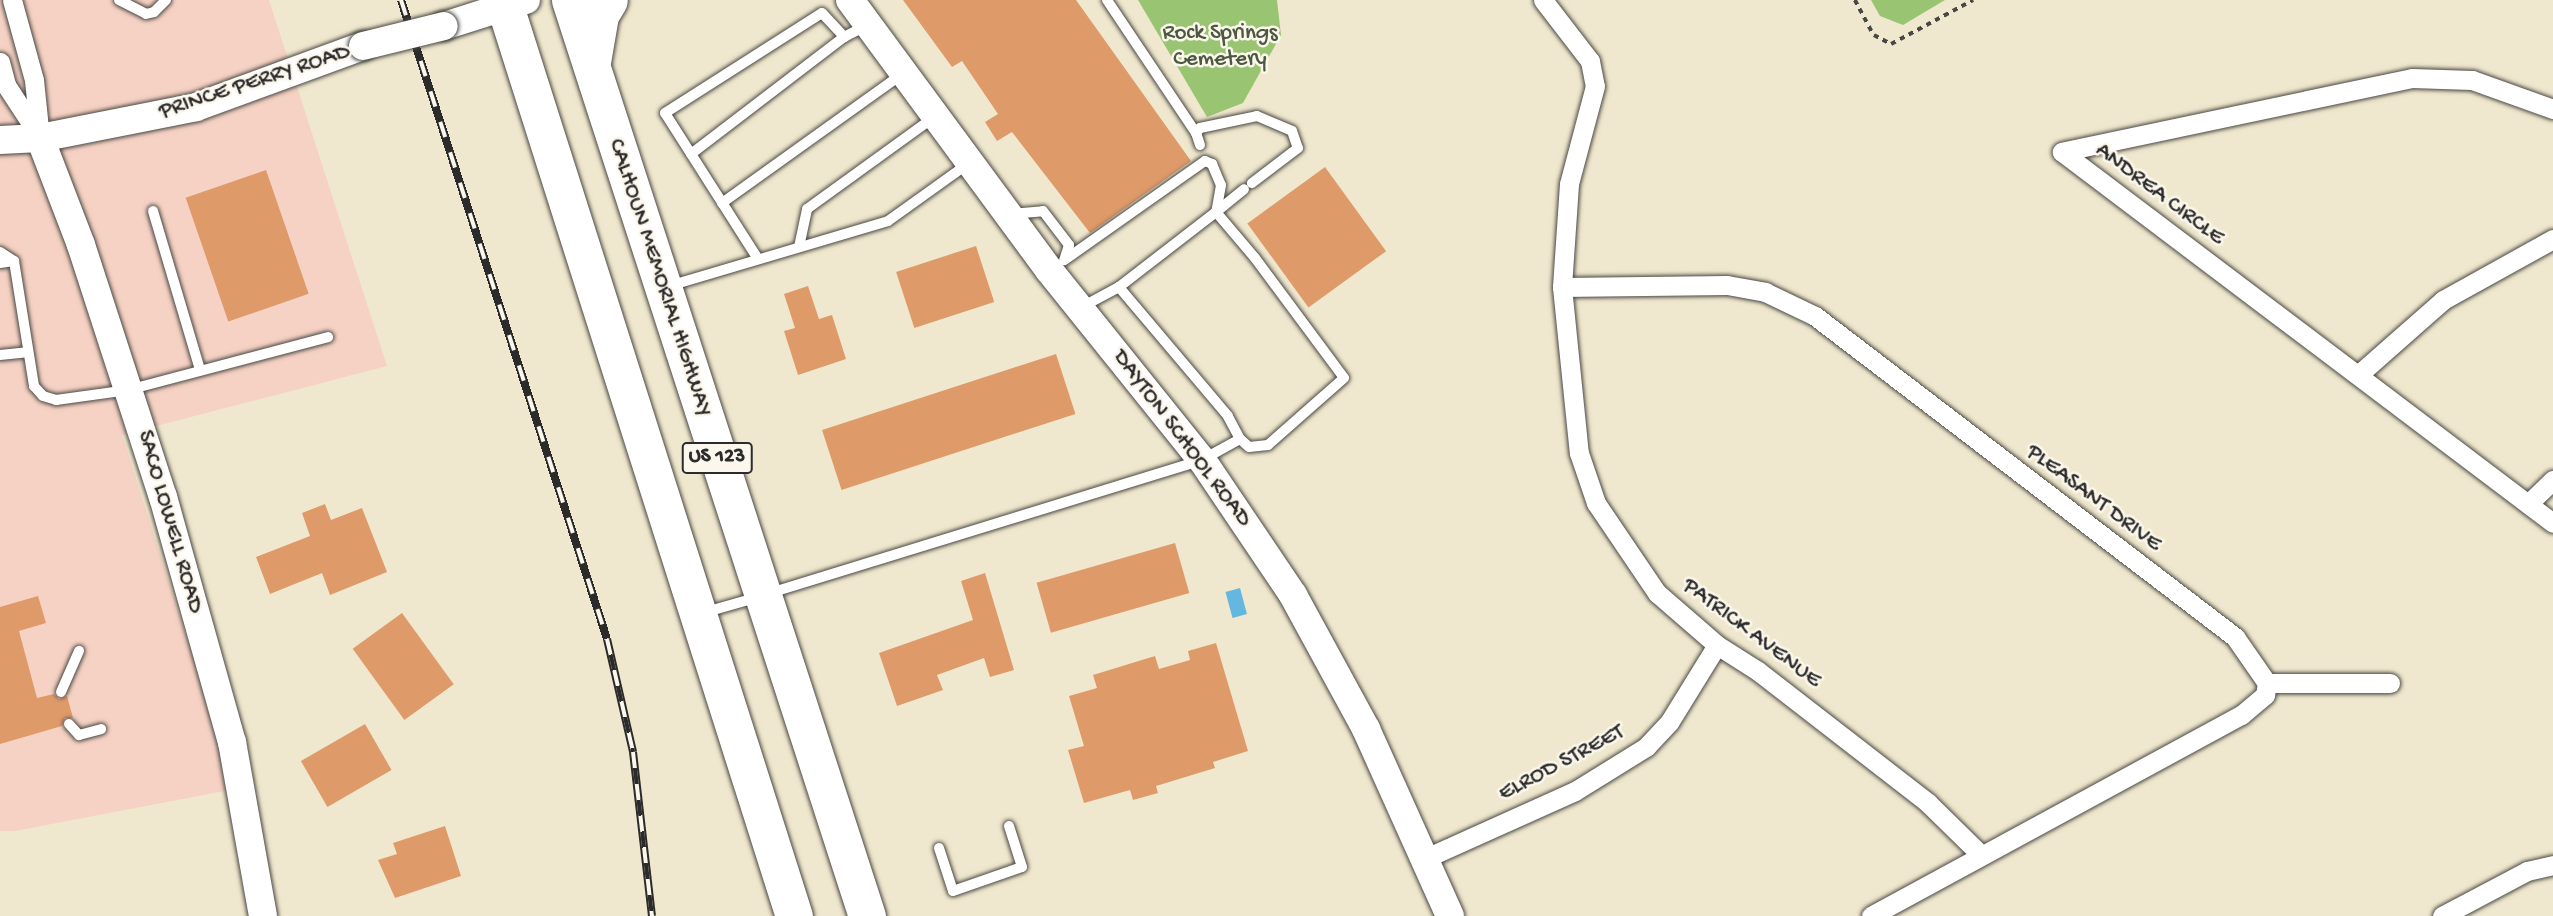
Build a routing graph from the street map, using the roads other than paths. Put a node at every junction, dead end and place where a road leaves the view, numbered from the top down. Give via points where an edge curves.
1 (12, 0) edge
2 (119, 0) edge
3 (166, 0) edge
4 (570, 0) edge
5 (609, 0) edge
6 (850, 0) edge
7 (1107, 0) edge
8 (1544, 0) edge
9 (511, 2) edge
10 (856, 31) junction
11 (0, 61) edge
12 (591, 67) junction
13 (903, 74) junction
14 (2553, 109) edge
15 (935, 117) junction
16 (1198, 131) junction
17 (40, 138) junction
18 (0, 140) edge
19 (1202, 153) junction
20 (691, 154) junction
21 (969, 163) junction
22 (722, 203) junction
23 (153, 211) dead end
24 (1216, 212) junction
25 (2553, 239) edge
26 (799, 247) junction
27 (0, 252) edge
28 (758, 259) junction
29 (14, 261) junction
30 (0, 263) edge
31 (1058, 265) junction
32 (1119, 287) junction
33 (1562, 287) junction
34 (663, 288) junction
35 (1081, 308) junction
36 (328, 337) dead end
37 (27, 352) junction
38 (0, 355) edge
39 (200, 370) junction
40 (2358, 375) junction
41 (128, 390) junction
42 (1240, 439) junction
43 (1202, 460) junction
44 (2553, 480) edge
45 (2528, 504) junction
46 (2553, 523) edge
47 (760, 596) junction
48 (695, 615) junction
49 (1717, 645) junction
50 (79, 651) dead end
51 (2267, 683) junction
52 (2390, 683) dead end
53 (61, 692) dead end
54 (69, 724) dead end
55 (101, 729) dead end
56 (1009, 826) dead end
57 (939, 848) dead end
58 (1980, 854) junction
59 (1426, 858) junction
60 (2553, 865) edge
61 (263, 916) edge
62 (794, 916) edge
63 (867, 916) edge
64 (1450, 916) edge
65 (1871, 916) edge
66 (2442, 916) edge

1 - 17 street via 34,80
2 - 3 lane via 146,14
4 - 12 highway, CALHOUN MEMORIAL HIGHWAY / US 123
5 - 12 highway via 600,15
6 - 10 street, DAYTON SCHOOL ROAD
7 - 16 lane
8 - 33 street, PATRICK AVENUE via 1590,61 1595,86 1569,184
9 - 17 street, PRINCE PERRY ROAD, bridge via 443,26 363,46 195,107
9 - 48 highway, US 123
10 - 13 street, DAYTON SCHOOL ROAD
10 - 20 lane
10 - 20 lane via 822,13 674,104 664,113
11 - 17 street via 6,85
12 - 34 highway, CALHOUN MEMORIAL HIGHWAY / US 123
13 - 15 street, DAYTON SCHOOL ROAD
13 - 22 lane
14 - 40 street, ANDREA CIRCLE via 2472,80 2412,78 2062,152
15 - 21 street, DAYTON SCHOOL ROAD
15 - 26 lane via 807,209
16 - 19 lane
16 - 24 lane via 1257,116 1292,131 1298,148
17 - 18 street, PRINCE PERRY ROAD
17 - 41 street, SACO LOWELL ROAD
19 - 24 lane via 1219,174
19 - 31 lane
20 - 22 lane
21 - 26 lane via 888,221
21 - 31 street, DAYTON SCHOOL ROAD via 1007,215
22 - 28 lane
23 - 39 lane
24 - 32 lane
24 - 42 lane via 1344,378 1268,445 1249,447
25 - 40 street via 2443,300
26 - 28 lane
27 - 29 lane
28 - 34 lane
29 - 30 lane
29 - 37 lane
31 - 35 street, DAYTON SCHOOL ROAD
32 - 35 lane
32 - 42 lane via 1228,416
33 - 49 street, PATRICK AVENUE via 1579,453 1596,503 1657,593
33 - 51 street, PLEASANT DRIVE via 1727,285 1765,292 1815,316 2235,637
34 - 47 highway, CALHOUN MEMORIAL HIGHWAY / US 123
35 - 43 street, DAYTON SCHOOL ROAD
36 - 39 lane
37 - 38 lane
37 - 41 lane via 34,386 43,396 56,400
39 - 41 lane
40 - 45 street, ANDREA CIRCLE
41 - 61 street, SACO LOWELL ROAD via 232,742
42 - 43 lane
43 - 47 lane
43 - 59 street, DAYTON SCHOOL ROAD via 1306,618 1366,729
44 - 45 street
45 - 46 street, ANDREA CIRCLE
47 - 48 lane
47 - 63 highway, CALHOUN MEMORIAL HIGHWAY / US 123
48 - 62 highway, US 123
49 - 58 street, PATRICK AVENUE via 1758,671 1928,803
49 - 59 street, ELROD STREET via 1670,721 1646,747 1575,791
50 - 53 lane
51 - 52 street
51 - 58 street via 2265,695 2241,715
54 - 55 lane via 79,735
56 - 57 lane via 1022,867 953,891
58 - 65 street
59 - 64 street, DAYTON SCHOOL ROAD
60 - 66 street via 2527,871

